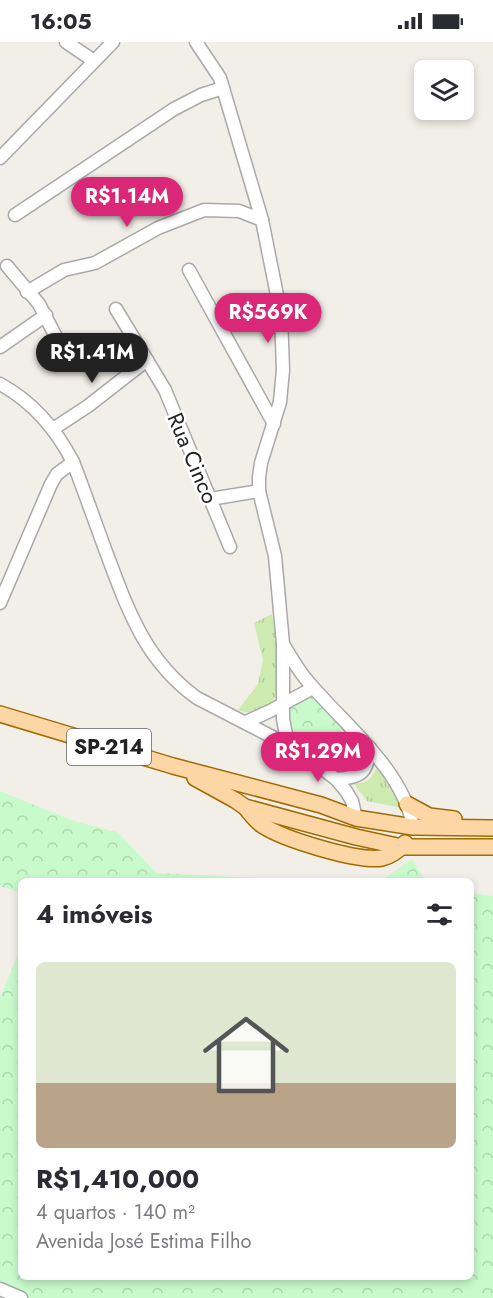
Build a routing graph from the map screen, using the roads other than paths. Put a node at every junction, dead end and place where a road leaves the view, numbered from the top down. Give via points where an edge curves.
1 (66, 42) edge
2 (113, 42) edge
3 (196, 42) edge
4 (94, 61) junction
5 (223, 88) junction
6 (0, 158) edge
7 (15, 215) dead end
8 (262, 220) junction
9 (7, 266) dead end
10 (189, 270) dead end
11 (27, 292) junction
12 (116, 309) dead end
13 (46, 315) junction
14 (0, 330) edge
15 (55, 335) dead end
16 (10, 339) junction
17 (0, 347) edge
18 (147, 360) junction
19 (0, 384) edge
20 (274, 424) junction
21 (52, 429) junction
22 (73, 462) junction
23 (259, 491) junction
24 (210, 500) junction
25 (230, 547) dead end
26 (0, 603) edge
27 (283, 644) junction
28 (313, 688) junction
29 (283, 704) junction
30 (0, 714) edge
31 (246, 722) junction
32 (288, 745) junction
33 (370, 748) junction
34 (174, 766) junction
35 (336, 778) junction
36 (407, 804) junction
37 (245, 807) junction
38 (356, 818) junction
39 (493, 821) edge
40 (413, 827) junction
41 (493, 828) edge
42 (356, 837) junction
43 (402, 847) junction
44 (493, 847) edge
45 (0, 1289) edge
46 (21, 1298) edge

1 - 4 street
2 - 4 street
3 - 5 street
4 - 6 street
5 - 7 street via 174,109
5 - 8 street
8 - 11 street via 239,211 204,210 158,228 95,263 64,270
8 - 20 street via 283,338 280,402
9 - 11 street
10 - 20 street
11 - 13 street
12 - 18 street, Rua Cinco
13 - 15 street
13 - 16 street
14 - 16 street
16 - 17 street
18 - 21 street
18 - 24 street, Rua Cinco via 165,390
19 - 21 street via 29,404
20 - 23 street via 261,463
21 - 22 street
22 - 26 street via 51,484
22 - 31 street via 127,608 150,651 184,689
23 - 24 street
23 - 27 street via 275,556
24 - 25 street, Rua Cinco
27 - 28 street
27 - 29 street
28 - 29 street
28 - 33 street
29 - 31 street
29 - 32 street
30 - 34 main road, SP-214
31 - 32 street
32 - 35 street
33 - 35 street via 363,772
33 - 36 street
34 - 37 main road, SP-214
34 - 38 main road, SP-214
35 - 38 street via 352,801
36 - 39 main road via 438,818
36 - 40 street
37 - 42 main road, SP-214
37 - 43 main road via 254,819 286,838 332,851 381,858
38 - 40 main road, SP-214
38 - 42 main road
40 - 41 main road, SP-214
40 - 43 main road
42 - 43 main road, SP-214
43 - 44 main road, SP-214
45 - 46 street

